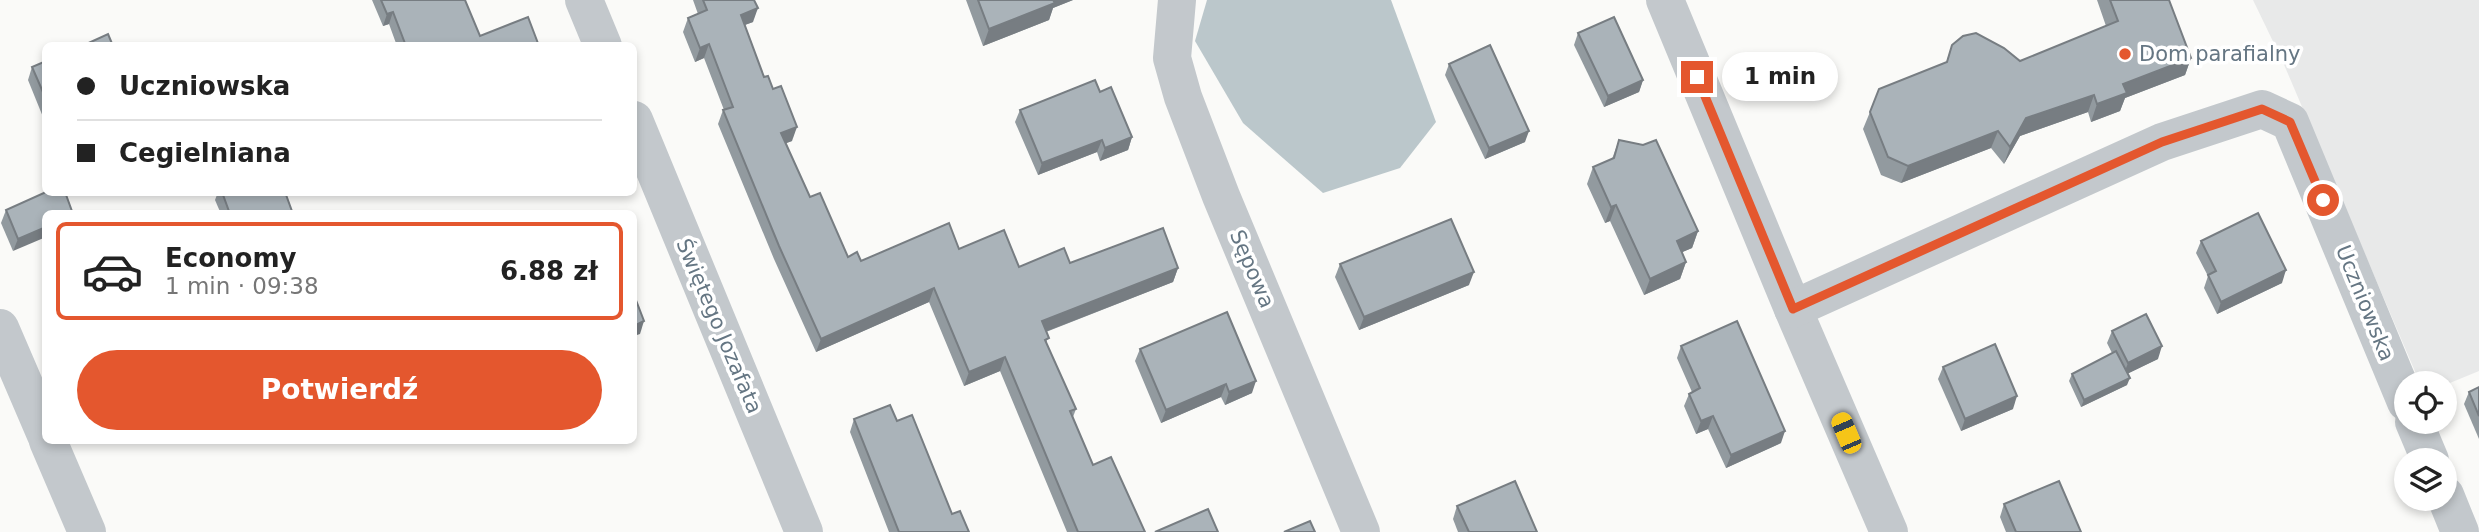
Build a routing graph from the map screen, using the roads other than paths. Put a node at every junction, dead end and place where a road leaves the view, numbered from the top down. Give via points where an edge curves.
1 (584, 0) edge
2 (1177, 0) edge
3 (1665, 0) edge
4 (601, 42) edge
5 (637, 127) edge
6 (1793, 309) junction
7 (0, 328) edge
8 (2394, 373) edge
9 (42, 426) edge
10 (49, 444) edge
11 (2451, 511) edge
12 (87, 532) edge
13 (804, 532) edge
14 (1361, 532) edge
15 (1889, 532) edge
16 (2460, 532) edge

1 - 4 street
2 - 14 street, Sępowa via 1172,58 1183,97
3 - 6 street
5 - 13 street, Świętego Jozafata
6 - 8 street, Uczniowska via 2162,142 2262,109 2290,122
6 - 15 street
7 - 9 street
10 - 12 street
11 - 16 street

